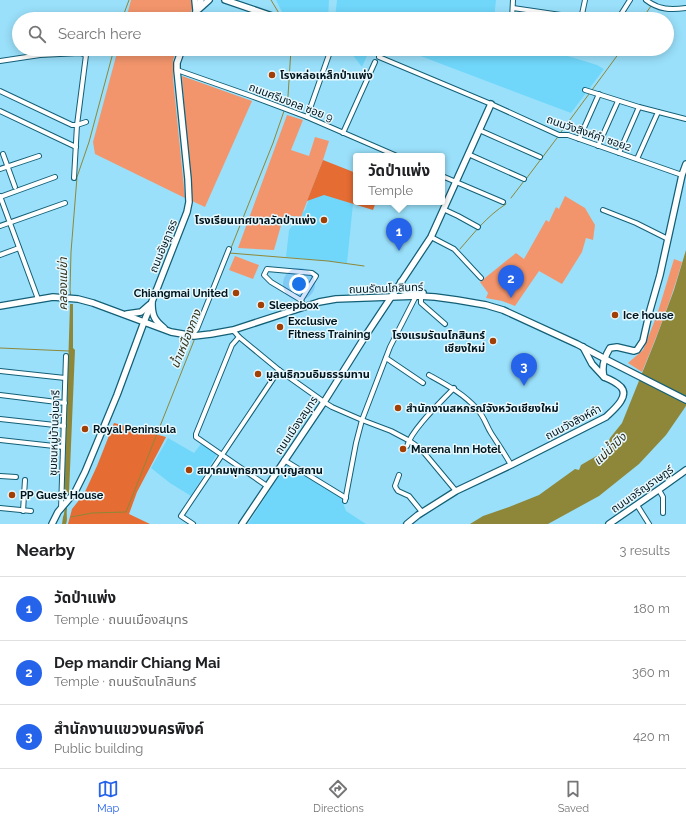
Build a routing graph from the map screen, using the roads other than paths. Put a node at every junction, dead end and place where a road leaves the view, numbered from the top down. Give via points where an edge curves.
1 (196, 0) edge
2 (200, 0) edge
3 (209, 0) edge
4 (225, 0) edge
5 (514, 0) edge
6 (585, 0) edge
7 (630, 0) edge
8 (646, 0) edge
9 (513, 8) junction
10 (686, 8) edge
11 (196, 12) junction
12 (260, 12) edge
13 (513, 12) edge
14 (542, 12) edge
15 (582, 12) edge
16 (622, 12) edge
17 (33, 56) edge
18 (86, 56) edge
19 (179, 56) edge
20 (329, 56) edge
21 (380, 57) dead end
22 (0, 61) edge
23 (375, 62) dead end
24 (177, 70) junction
25 (585, 90) dead end
26 (0, 91) edge
27 (599, 94) junction
28 (618, 101) junction
29 (491, 104) junction
30 (639, 108) junction
31 (0, 111) edge
32 (658, 112) junction
33 (307, 117) junction
34 (686, 119) edge
35 (86, 122) dead end
36 (78, 125) junction
37 (479, 130) junction
38 (343, 133) junction
39 (579, 139) junction
40 (598, 146) junction
41 (76, 147) junction
42 (389, 153) edge
43 (619, 153) junction
44 (3, 154) dead end
45 (468, 154) junction
46 (39, 156) dead end
47 (540, 157) dead end
48 (637, 159) junction
49 (686, 164) edge
50 (7, 166) junction
51 (0, 169) edge
52 (682, 175) junction
53 (55, 177) dead end
54 (445, 177) edge
55 (74, 178) dead end
56 (524, 179) dead end
57 (456, 182) junction
58 (15, 187) dead end
59 (0, 197) edge
60 (503, 202) dead end
61 (65, 203) dead end
62 (444, 209) junction
63 (604, 210) dead end
64 (10, 222) junction
65 (0, 226) edge
66 (478, 226) dead end
67 (431, 237) junction
68 (668, 239) junction
69 (19, 248) junction
70 (229, 249) dead end
71 (0, 255) edge
72 (481, 278) dead end
73 (401, 282) junction
74 (418, 296) junction
75 (392, 297) junction
76 (436, 297) junction
77 (38, 300) junction
78 (301, 300) junction
79 (152, 302) junction
80 (0, 306) edge
81 (304, 307) junction
82 (122, 314) junction
83 (144, 322) junction
84 (444, 324) dead end
85 (233, 330) junction
86 (169, 332) junction
87 (192, 336) junction
88 (239, 337) junction
89 (583, 347) junction
90 (66, 356) dead end
91 (386, 358) junction
92 (608, 361) junction
93 (279, 370) junction
94 (0, 371) edge
95 (429, 375) dead end
96 (604, 377) junction
97 (65, 378) junction
98 (423, 383) dead end
99 (454, 388) junction
100 (0, 395) edge
101 (686, 400) edge
102 (324, 402) junction
103 (65, 403) junction
104 (0, 419) edge
105 (362, 420) junction
106 (64, 426) junction
107 (0, 440) edge
108 (408, 440) junction
109 (407, 446) dead end
110 (63, 447) junction
111 (222, 455) junction
112 (284, 460) junction
113 (511, 465) junction
114 (686, 470) edge
115 (399, 475) dead end
116 (0, 476) edge
117 (16, 477) dead end
118 (26, 480) dead end
119 (267, 486) junction
120 (659, 490) junction
121 (456, 491) junction
122 (637, 505) junction
123 (0, 508) edge
124 (62, 508) junction
125 (23, 511) junction
126 (32, 511) dead end
127 (422, 512) junction
128 (663, 513) dead end
129 (52, 524) edge
130 (193, 524) edge
131 (242, 524) edge
132 (407, 524) edge
133 (609, 524) edge
134 (649, 524) edge

1 - 11 street
2 - 11 street
3 - 11 street
4 - 12 street
5 - 9 street
6 - 15 street
7 - 16 street
8 - 10 street via 664,9
9 - 13 street
9 - 14 street
17 - 22 street
18 - 36 street
19 - 24 street, ถนนอัษฎาธร
20 - 33 street
21 - 29 street, ถนนวังสิงห์คำ ซอย2
23 - 38 street
24 - 33 street, ถนนศรีมงคล ซอย 9
24 - 79 street, ถนนอัษฎาธร via 188,179 188,207
25 - 27 street
26 - 36 street via 72,125
27 - 28 street
27 - 39 street
28 - 30 street
28 - 40 street
29 - 37 street, ถนนเมืองสมุทร
29 - 39 street, ถนนวังสิงห์คำ ซอย2 via 559,135
30 - 32 street
30 - 43 street
31 - 41 street
32 - 34 street
32 - 48 street
33 - 38 street, ถนนศรีมงคล ซอย 9
35 - 36 street
36 - 41 street
37 - 45 street, ถนนเมืองสมุทร
37 - 47 street
38 - 42 street, ถนนศรีมงคล ซอย 9
39 - 40 street, ถนนวังสิงห์คำ ซอย2
40 - 43 street, ถนนวังสิงห์คำ ซอย2
41 - 55 street
43 - 48 street, ถนนวังสิงห์คำ ซอย2
44 - 50 street
45 - 56 street
45 - 57 street, ถนนเมืองสมุทร
46 - 50 street
48 - 52 street, ถนนวังสิงห์คำ ซอย2
49 - 52 street
50 - 51 street
50 - 58 street
52 - 68 street
53 - 59 street
54 - 57 street
57 - 60 street
57 - 62 street, ถนนเมืองสมุทร
59 - 64 street
61 - 64 street
62 - 66 street
62 - 67 street, ถนนเมืองสมุทร
63 - 68 street
64 - 65 street
64 - 69 street
67 - 72 street via 454,249
67 - 73 street, ถนนเมืองสมุทร
68 - 92 street via 640,346 634,351 610,348
69 - 71 street
69 - 77 street
70 - 87 street
73 - 75 street, ถนนเมืองสมุทร
73 - 76 street via 405,292 418,292
74 - 75 street, ถนนรัตนโกสินทร์
74 - 76 street, ถนนรัตนโกสินทร์
74 - 84 street via 421,303
74 - 91 street
75 - 81 street, ถนนรัตนโกสินทร์ via 336,299
75 - 102 street, ถนนเมืองสมุทร
76 - 89 street, ถนนรัตนโกสินทร์ via 503,310
77 - 80 street
77 - 82 street, ถนนรัตนโกสินทร์ via 75,298
78 - 78 street via 264,275 267,269 312,273 316,276
78 - 81 street
79 - 82 street via 140,312
79 - 83 street, ถนนอัษฎาธร
79 - 86 street via 156,321
81 - 85 street, ถนนรัตนโกสินทร์
82 - 83 street, ถนนรัตนโกสินทร์
83 - 86 street, ถนนรัตนโกสินทร์
83 - 124 street, ถนนอัษฎาธร via 85,472 75,492
85 - 87 street, ถนนรัตนโกสินทร์
85 - 88 street
86 - 87 street, ถนนรัตนโกสินทร์
88 - 93 street
88 - 111 street via 232,345 196,434 196,437
89 - 92 street, ถนนรัตนโกสินทร์
89 - 96 street, ถนนวังสิงห์คำ via 592,364
90 - 97 street, ชุมชนหมู่บ้านอุ่นอารี
91 - 98 street
91 - 105 street
92 - 96 street via 602,370
92 - 101 street, ถนนรัตนโกสินทร์
93 - 102 street
93 - 111 street
94 - 97 street
95 - 99 street
96 - 113 street, ถนนวังสิงห์คำ via 621,387 623,393 614,410 606,417
97 - 103 street, ชุมชนหมู่บ้านอุ่นอารี
99 - 108 street
99 - 113 street via 477,408
100 - 103 street
102 - 105 street
102 - 112 street, ถนนเมืองสมุทร
103 - 106 street, ชุมชนหมู่บ้านอุ่นอารี
104 - 106 street
105 - 108 street
105 - 112 street via 345,499
106 - 110 street, ชุมชนหมู่บ้านอุ่นอารี
107 - 110 street
108 - 109 street
108 - 121 street via 421,449
110 - 124 street, ชุมชนหมู่บ้านอุ่นอารี
111 - 119 street
111 - 130 street via 181,516
112 - 119 street, ถนนเมืองสมุทร
113 - 121 street, ถนนวังสิงห์คำ
114 - 120 street, ถนนเจริญราษฎร์
115 - 127 street via 396,488 409,496
116 - 117 street
118 - 125 street
119 - 131 street, ถนนเมืองสมุทร
120 - 122 street, ถนนเจริญราษฎร์
120 - 128 street via 663,497
121 - 127 street, ถนนวังสิงห์คำ
122 - 133 street, ถนนเจริญราษฎร์
122 - 134 street
123 - 125 street
124 - 129 street, ถนนอัษฎาธร
125 - 126 street
127 - 132 street, ถนนวังสิงห์คำ

